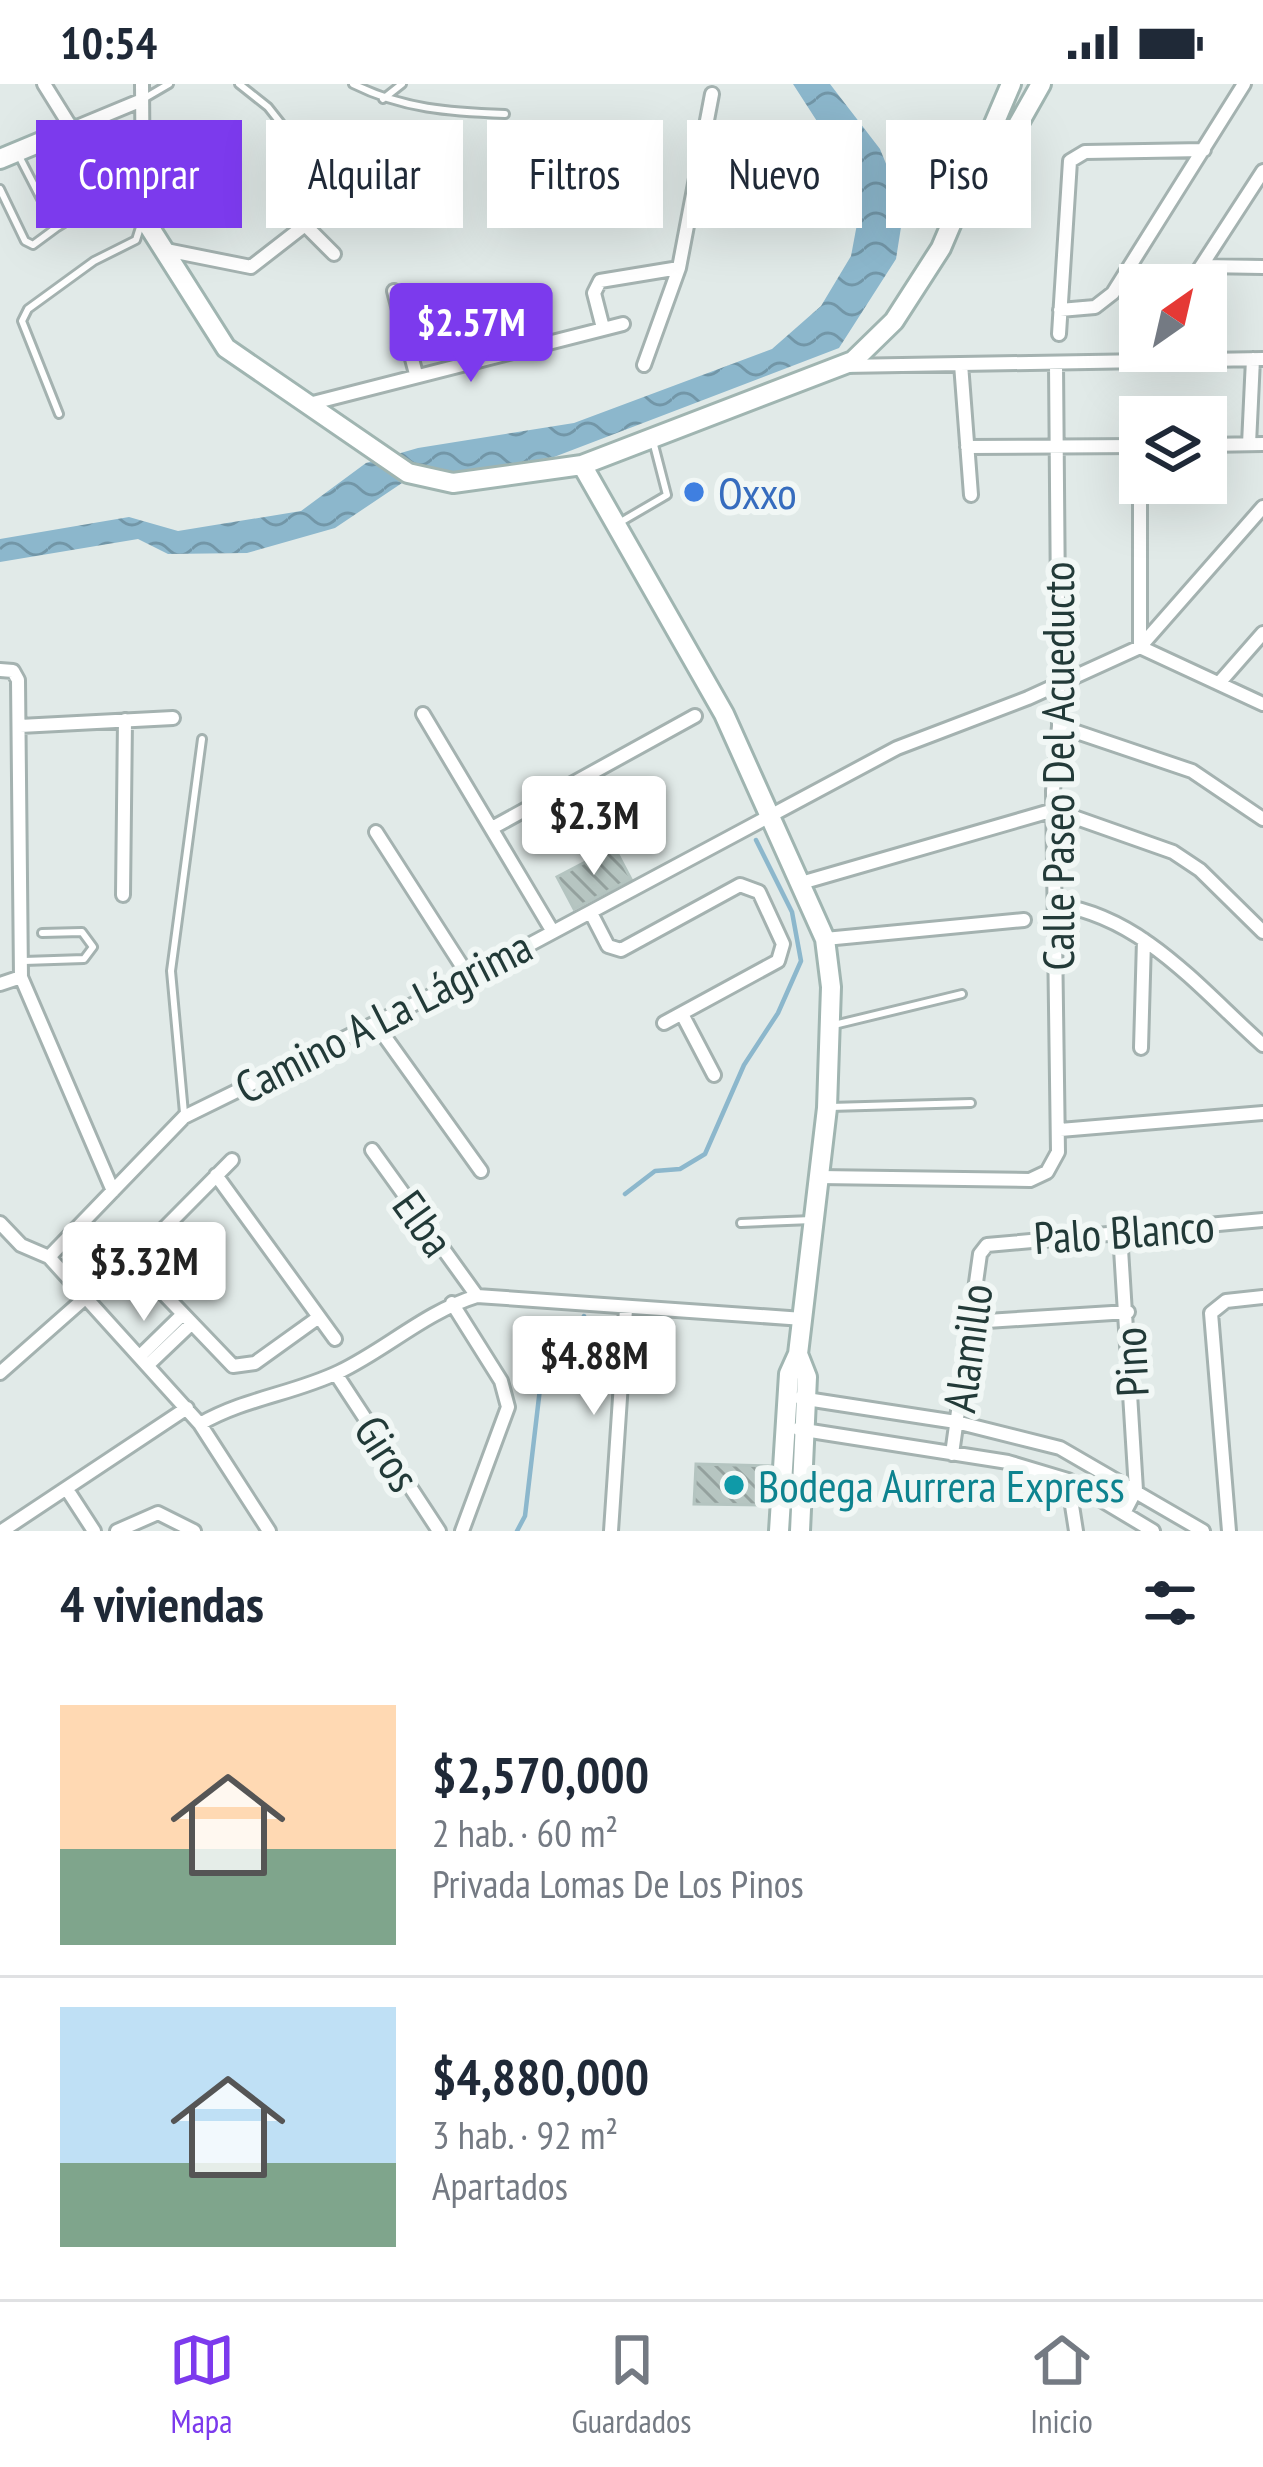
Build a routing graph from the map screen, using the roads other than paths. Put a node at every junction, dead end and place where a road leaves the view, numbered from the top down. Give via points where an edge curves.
1 (44, 84) edge
2 (142, 84) edge
3 (169, 84) edge
4 (239, 84) edge
5 (353, 84) edge
6 (402, 84) edge
7 (1011, 84) edge
8 (1041, 84) edge
9 (1244, 84) edge
10 (712, 94) dead end
11 (383, 99) junction
12 (142, 100) junction
13 (505, 114) dead end
14 (67, 120) edge
15 (94, 120) edge
16 (142, 120) edge
17 (278, 120) edge
18 (994, 120) edge
19 (1020, 120) edge
20 (1204, 150) junction
21 (9, 156) edge
22 (1261, 179) edge
23 (0, 189) edge
24 (140, 228) edge
25 (149, 228) edge
26 (949, 228) edge
27 (56, 229) joint
28 (161, 249) junction
29 (334, 254) dead end
30 (1203, 264) edge
31 (1227, 266) edge
32 (1263, 267) edge
33 (679, 268) junction
34 (394, 291) dead end
35 (1060, 310) junction
36 (623, 324) dead end
37 (603, 328) junction
38 (1059, 334) dead end
39 (1119, 357) edge
40 (1227, 358) edge
41 (1258, 359) edge
42 (961, 364) junction
43 (1056, 364) junction
44 (644, 365) dead end
45 (844, 366) junction
46 (416, 374) junction
47 (309, 404) junction
48 (58, 414) dead end
49 (653, 441) junction
50 (1256, 444) edge
51 (1119, 446) edge
52 (967, 447) junction
53 (1053, 447) junction
54 (582, 465) junction
55 (971, 495) dead end
56 (1140, 504) edge
57 (1263, 507) edge
58 (615, 524) junction
59 (1263, 633) edge
60 (1140, 647) junction
61 (6, 670) edge
62 (1220, 682) junction
63 (1059, 683) junction
64 (1263, 704) edge
65 (423, 714) dead end
66 (695, 716) dead end
67 (172, 718) dead end
68 (125, 720) junction
69 (20, 726) junction
70 (1059, 726) junction
71 (202, 739) dead end
72 (1054, 810) junction
73 (772, 812) junction
74 (1263, 818) edge
75 (491, 829) junction
76 (376, 832) dead end
77 (801, 884) junction
78 (123, 895) dead end
79 (1058, 905) junction
80 (592, 913) junction
81 (1024, 920) dead end
82 (553, 932) junction
83 (1263, 932) edge
84 (42, 933) dead end
85 (824, 939) junction
86 (1144, 940) junction
87 (21, 961) junction
88 (21, 977) junction
89 (469, 977) junction
90 (0, 984) edge
91 (962, 994) dead end
92 (682, 1014) junction
93 (375, 1023) junction
94 (664, 1023) dead end
95 (830, 1025) junction
96 (1263, 1045) edge
97 (1141, 1048) dead end
98 (714, 1075) dead end
99 (970, 1103) dead end
100 (827, 1108) junction
101 (1263, 1113) edge
102 (184, 1117) junction
103 (1060, 1130) junction
104 (372, 1150) dead end
105 (232, 1160) dead end
106 (481, 1171) dead end
107 (217, 1175) junction
108 (819, 1177) junction
109 (113, 1191) junction
110 (815, 1220) junction
111 (1263, 1220) edge
112 (0, 1222) edge
113 (741, 1223) dead end
114 (1120, 1234) junction
115 (987, 1245) joint
116 (118, 1246) dead end
117 (46, 1256) junction
118 (133, 1260) junction
119 (477, 1296) junction
120 (1263, 1297) edge
121 (85, 1298) junction
122 (452, 1304) junction
123 (626, 1309) junction
124 (1128, 1312) junction
125 (319, 1317) junction
126 (187, 1319) junction
127 (803, 1319) junction
128 (971, 1322) junction
129 (335, 1339) dead end
130 (145, 1359) junction
131 (0, 1373) edge
132 (336, 1374) junction
133 (797, 1398) junction
134 (187, 1408) junction
135 (956, 1422) junction
136 (200, 1424) junction
137 (785, 1428) junction
138 (806, 1430) junction
139 (952, 1454) junction
140 (1069, 1480) junction
141 (1136, 1490) junction
142 (68, 1491) junction
143 (1124, 1514) junction
144 (2, 1531) edge
145 (94, 1531) edge
146 (117, 1531) edge
147 (194, 1531) edge
148 (269, 1531) edge
149 (439, 1531) edge
150 (462, 1531) edge
151 (611, 1531) edge
152 (779, 1531) edge
153 (800, 1531) edge
154 (1076, 1531) edge
155 (1154, 1531) edge
156 (1203, 1531) edge
157 (1228, 1531) edge

1 - 14 street
2 - 12 street
3 - 12 lane
4 - 17 lane
5 - 11 lane
6 - 11 lane
7 - 18 street
8 - 19 street
9 - 20 street
10 - 33 street
11 - 13 lane
12 - 15 street
12 - 16 street
20 - 35 street via 1108,298
20 - 35 street via 1076,155 1066,171
21 - 27 lane
22 - 30 street
23 - 27 lane via 25,241 33,245
24 - 48 lane via 136,240 94,261 22,321
25 - 28 street
26 - 45 street via 894,321
28 - 29 street via 251,267 305,225
28 - 47 street via 226,349
31 - 32 street
33 - 37 street via 600,281 594,293
33 - 44 street
34 - 46 street
35 - 38 street
36 - 37 street
37 - 46 street
39 - 43 street
40 - 41 street
41 - 50 street
42 - 43 street
42 - 45 street
42 - 52 street
43 - 53 street, Calle Paseo Del Acueducto
45 - 49 street
46 - 47 street
47 - 54 street via 429,481
49 - 54 street
49 - 58 lane via 667,495
51 - 53 street
52 - 53 street
52 - 55 street
53 - 63 street, Calle Paseo Del Acueducto
54 - 58 street
56 - 60 street
57 - 60 street
58 - 73 street
59 - 62 street
60 - 62 street
60 - 63 street, Camino A La Lágrima
61 - 69 street
62 - 64 street
63 - 70 street, Calle Paseo Del Acueducto
63 - 73 street, Camino A La Lágrima via 897,748
65 - 75 street
66 - 75 street
67 - 68 street
68 - 69 street
68 - 78 street
69 - 87 street
70 - 72 street, Calle Paseo Del Acueducto
70 - 74 street via 1192,771
71 - 102 lane, Camino A La Lágrima via 171,971
72 - 77 street
72 - 79 street, Calle Paseo Del Acueducto
72 - 83 street via 1172,851
73 - 77 street
73 - 80 street, Camino A La Lágrima
75 - 82 street
76 - 89 street
77 - 85 street
79 - 86 street via 1110,916
79 - 103 street, Calle Paseo Del Acueducto
80 - 82 street, Camino A La Lágrima
80 - 92 street via 608,946 620,950 740,885 759,892 784,953
81 - 85 street
82 - 89 street, Camino A La Lágrima
84 - 87 lane via 88,935 90,955
85 - 95 street
86 - 96 street
86 - 97 street
87 - 88 street
88 - 90 street
88 - 109 street
89 - 93 street, Camino A La Lágrima
91 - 95 lane
92 - 94 street
92 - 98 street
93 - 102 street, Camino A La Lágrima
93 - 106 street
95 - 100 street
99 - 100 lane
100 - 108 street
101 - 103 street
102 - 109 street, Camino A La Lágrima
103 - 108 street, Calle Paseo Del Acueducto via 1051,1167 1030,1180
104 - 119 street, Elba
105 - 107 street
107 - 118 street
107 - 125 street
108 - 110 street
109 - 117 street, Camino A La Lágrima
110 - 113 lane
110 - 127 street
111 - 114 street, Palo Blanco
112 - 117 street via 21,1245
114 - 115 street, Palo Blanco
114 - 124 street, Pino
115 - 128 street, Alamillo
116 - 118 street
117 - 121 street
118 - 126 street
119 - 122 street
119 - 123 street
120 - 157 street via 1219,1304 1210,1325
121 - 130 street
121 - 131 street
122 - 132 street
122 - 150 street via 501,1381 508,1407
123 - 127 street
123 - 151 street
124 - 128 street
124 - 141 street, Pino
125 - 126 street via 241,1368
125 - 129 street
126 - 130 street
127 - 133 street via 798,1354 808,1377
128 - 135 street, Alamillo
130 - 134 street
132 - 136 street via 235,1404
132 - 149 street, Giros
133 - 135 street
133 - 137 street
133 - 138 street
134 - 136 street
134 - 142 street
135 - 139 street, Alamillo
135 - 141 street via 1060,1448
136 - 148 street
137 - 138 street
137 - 152 street
138 - 139 street
138 - 153 street
139 - 140 street
140 - 143 street
140 - 154 street
141 - 143 street
141 - 156 street
142 - 144 street
142 - 145 street
143 - 155 street
146 - 147 street via 150,1514

